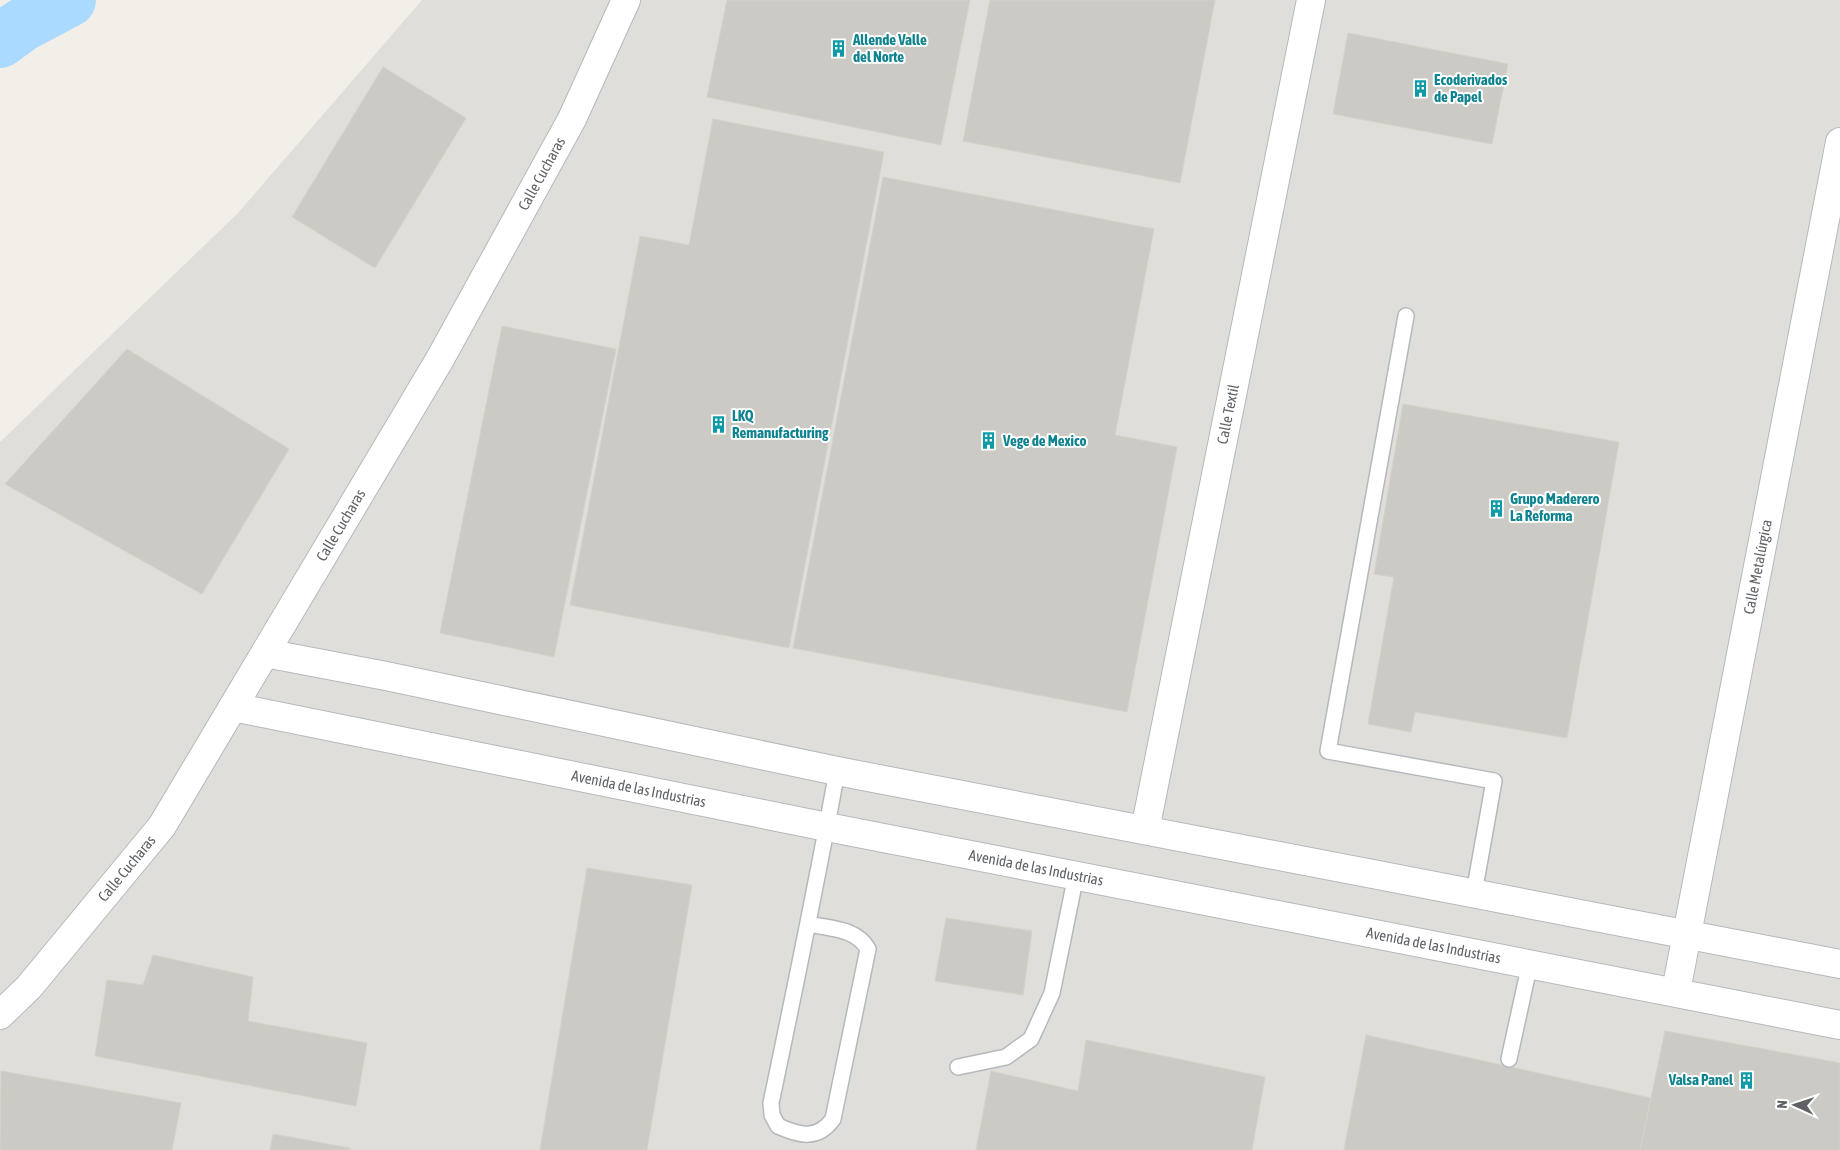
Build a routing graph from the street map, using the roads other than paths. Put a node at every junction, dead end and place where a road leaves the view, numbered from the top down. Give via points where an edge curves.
1 (626, 0) edge
2 (1311, 0) edge
3 (1840, 142) edge
4 (1406, 316) dead end
5 (265, 653) junction
6 (233, 707) junction
7 (837, 771) junction
8 (827, 827) junction
9 (1144, 830) junction
10 (1076, 875) junction
11 (1474, 893) junction
12 (809, 924) junction
13 (1687, 934) junction
14 (1530, 963) junction
15 (1840, 964) edge
16 (1676, 991) junction
17 (0, 1015) edge
18 (1840, 1024) edge
19 (1509, 1059) dead end
20 (958, 1067) dead end

1 - 5 street, Calle Cucharas via 572,119 444,351
2 - 9 street, Calle Textil
3 - 13 street, Calle Metalúrgica
4 - 11 lane via 1328,751 1494,781
5 - 6 street, Calle Cucharas
5 - 7 street
6 - 8 street, Avenida de las Industrias
6 - 17 street, Calle Cucharas via 162,826 29,987
7 - 8 lane
7 - 9 street
8 - 10 street, Avenida de las Industrias
8 - 12 lane
9 - 11 street
10 - 14 street, Avenida de las Industrias
10 - 20 lane via 1052,993 1031,1039 1006,1057
11 - 13 street
12 - 12 lane via 771,1104 778,1126 795,1133 813,1134 825,1130 833,1119 868,949 855,933
13 - 15 street
13 - 16 street, Calle Metalúrgica
14 - 16 street, Avenida de las Industrias
14 - 19 lane
16 - 18 street, Avenida de las Industrias

